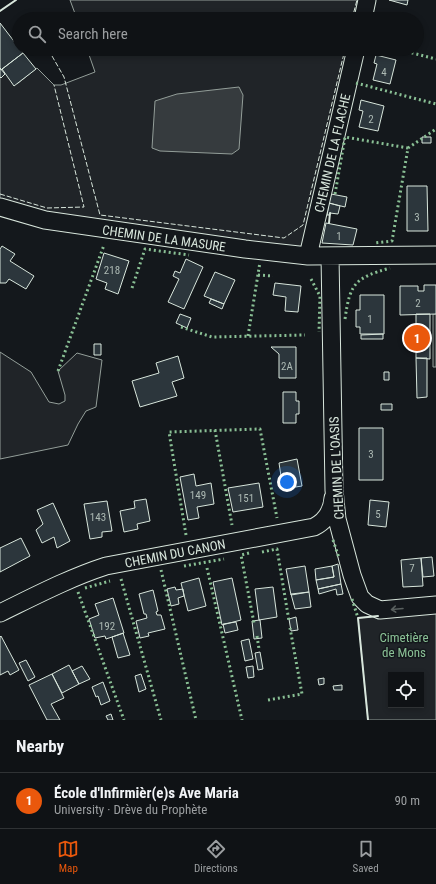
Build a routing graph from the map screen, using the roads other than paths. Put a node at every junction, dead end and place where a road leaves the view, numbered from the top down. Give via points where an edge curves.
1 (367, 0) edge
2 (364, 12) edge
3 (354, 56) edge
4 (0, 207) edge
5 (436, 255) edge
6 (308, 256) junction
7 (330, 256) junction
8 (334, 490) junction
9 (436, 605) edge
10 (0, 613) edge

1 - 2 street
3 - 6 street, CHEMIN DE LA FLACHE
4 - 6 street, CHEMIN DE LA MASURE via 52,221
5 - 7 street, CHEMIN DE LA MASURE
6 - 7 street, CHEMIN DE LA MASURE
7 - 8 street, CHEMIN DE L'OASIS
9 -> 8 street, CHEMIN DE L'OASIS via 380,610 360,598 337,519
8 - 10 street, CHEMIN DU CANON via 329,515 314,527 106,566 61,583

